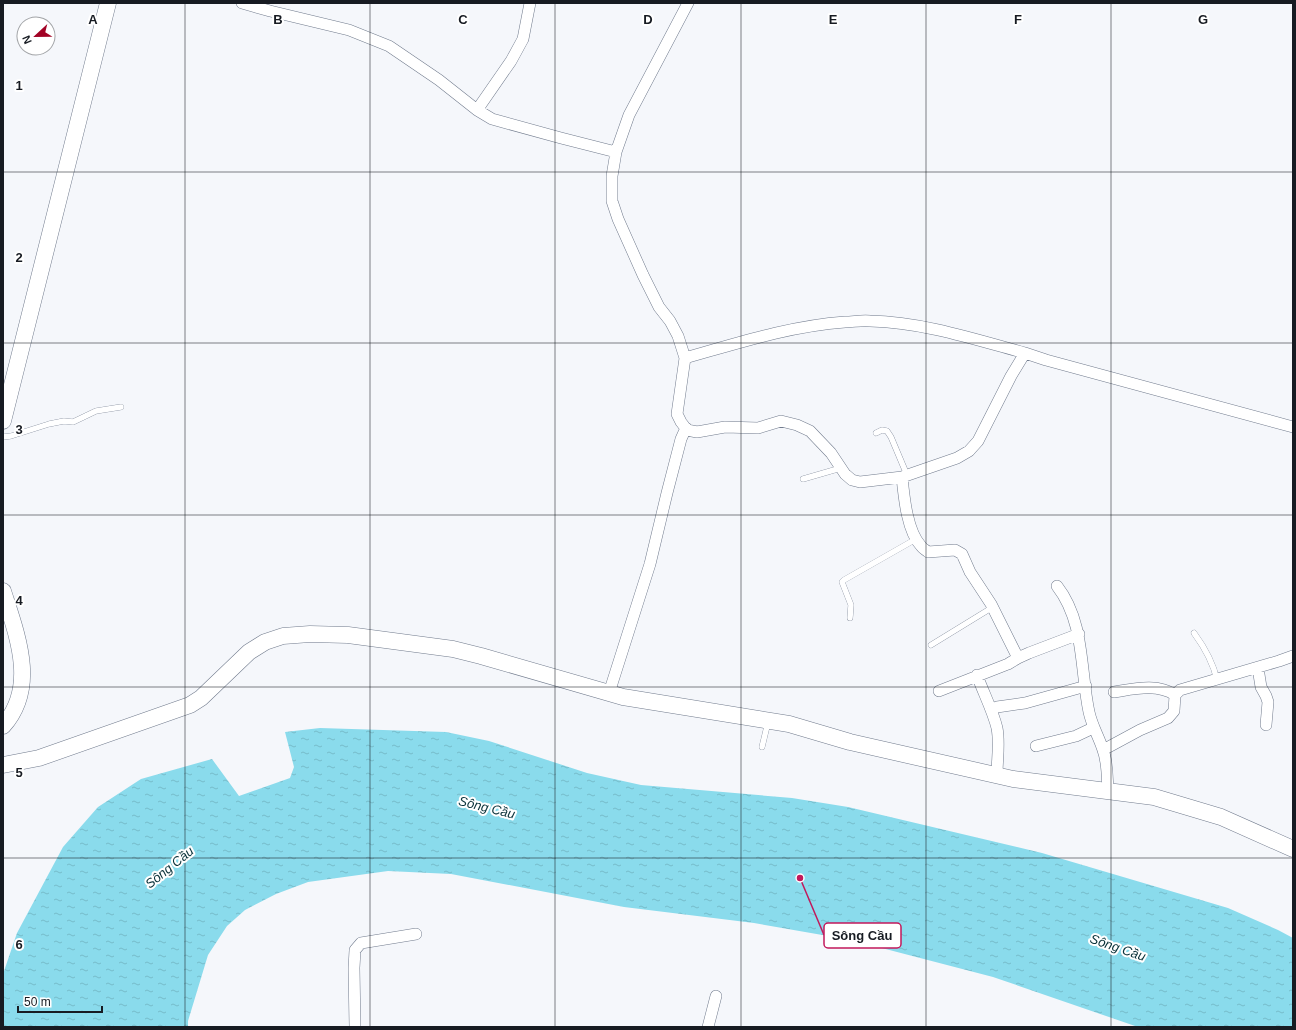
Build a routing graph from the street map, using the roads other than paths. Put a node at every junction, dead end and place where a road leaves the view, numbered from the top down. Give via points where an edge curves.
1 (108, 3) edge
2 (242, 3) edge
3 (530, 3) edge
4 (688, 3) edge
5 (477, 110) junction
6 (616, 152) junction
7 (1024, 352) junction
8 (684, 354) junction
9 (121, 407) dead end
10 (3, 421) edge
11 (1293, 427) edge
12 (686, 428) junction
13 (876, 433) dead end
14 (3, 437) edge
15 (842, 468) junction
16 (904, 476) junction
17 (803, 479) dead end
18 (916, 539) junction
19 (1057, 586) dead end
20 (3, 591) edge
21 (993, 607) junction
22 (850, 618) dead end
23 (1194, 633) dead end
24 (1079, 634) junction
25 (931, 645) dead end
26 (1293, 656) edge
27 (1018, 658) junction
28 (1258, 668) junction
29 (978, 675) junction
30 (1217, 680) junction
31 (1086, 686) junction
32 (939, 691) dead end
33 (1114, 692) dead end
34 (609, 693) junction
35 (1175, 695) junction
36 (997, 707) dead end
37 (768, 720) junction
38 (1266, 725) dead end
39 (3, 726) edge
40 (1093, 728) junction
41 (1036, 746) dead end
42 (762, 747) dead end
43 (1103, 750) junction
44 (3, 765) edge
45 (997, 775) junction
46 (1108, 792) junction
47 (1293, 849) edge
48 (416, 934) dead end
49 (716, 996) dead end
50 (355, 1027) edge
51 (708, 1027) edge

1 - 10 street
2 - 5 street via 349,30 389,46
3 - 5 street via 523,39
4 - 6 street via 629,115
5 - 6 street via 492,119
6 - 8 street via 612,176 612,201 618,219 659,307 678,336
7 - 8 street via 927,327 869,320 789,329
7 - 11 street
7 - 16 street via 978,441 969,451 957,458
8 - 12 street via 677,414
9 - 14 lane via 96,411 73,422 49,424
12 - 15 street via 697,432 733,427 758,428 781,421 797,425 810,431 832,453
12 - 34 street via 681,439 650,564
13 - 16 lane via 887,431 891,437
15 - 16 street via 852,480 860,482
15 - 17 lane
16 - 18 street via 905,501
18 - 21 street via 928,552 955,550 962,554 970,572
18 - 22 lane via 842,582 851,605
19 - 24 street via 1068,604
20 - 39 street via 18,638 23,674 16,706
21 - 25 lane
21 - 27 street
23 - 30 lane via 1210,658
24 - 27 street
24 - 31 street
26 - 28 street
27 - 29 street
28 - 30 street
28 - 38 street via 1261,687 1268,702
29 - 32 street
29 - 45 street via 997,728
30 - 35 street via 1188,687
31 - 36 street via 1025,703
31 - 40 street
33 - 35 street via 1154,688 1164,689
34 - 37 street
34 - 44 street via 453,649 348,635 283,636 265,642 249,652 201,698 190,705 39,758
35 - 43 street via 1174,711 1168,718
37 - 42 lane
37 - 45 street via 800,726 850,742
40 - 41 street via 1076,736
40 - 43 street
43 - 46 street
45 - 46 street
46 - 47 street via 1154,797 1221,818
48 - 50 street via 361,943 355,950
49 - 51 street

